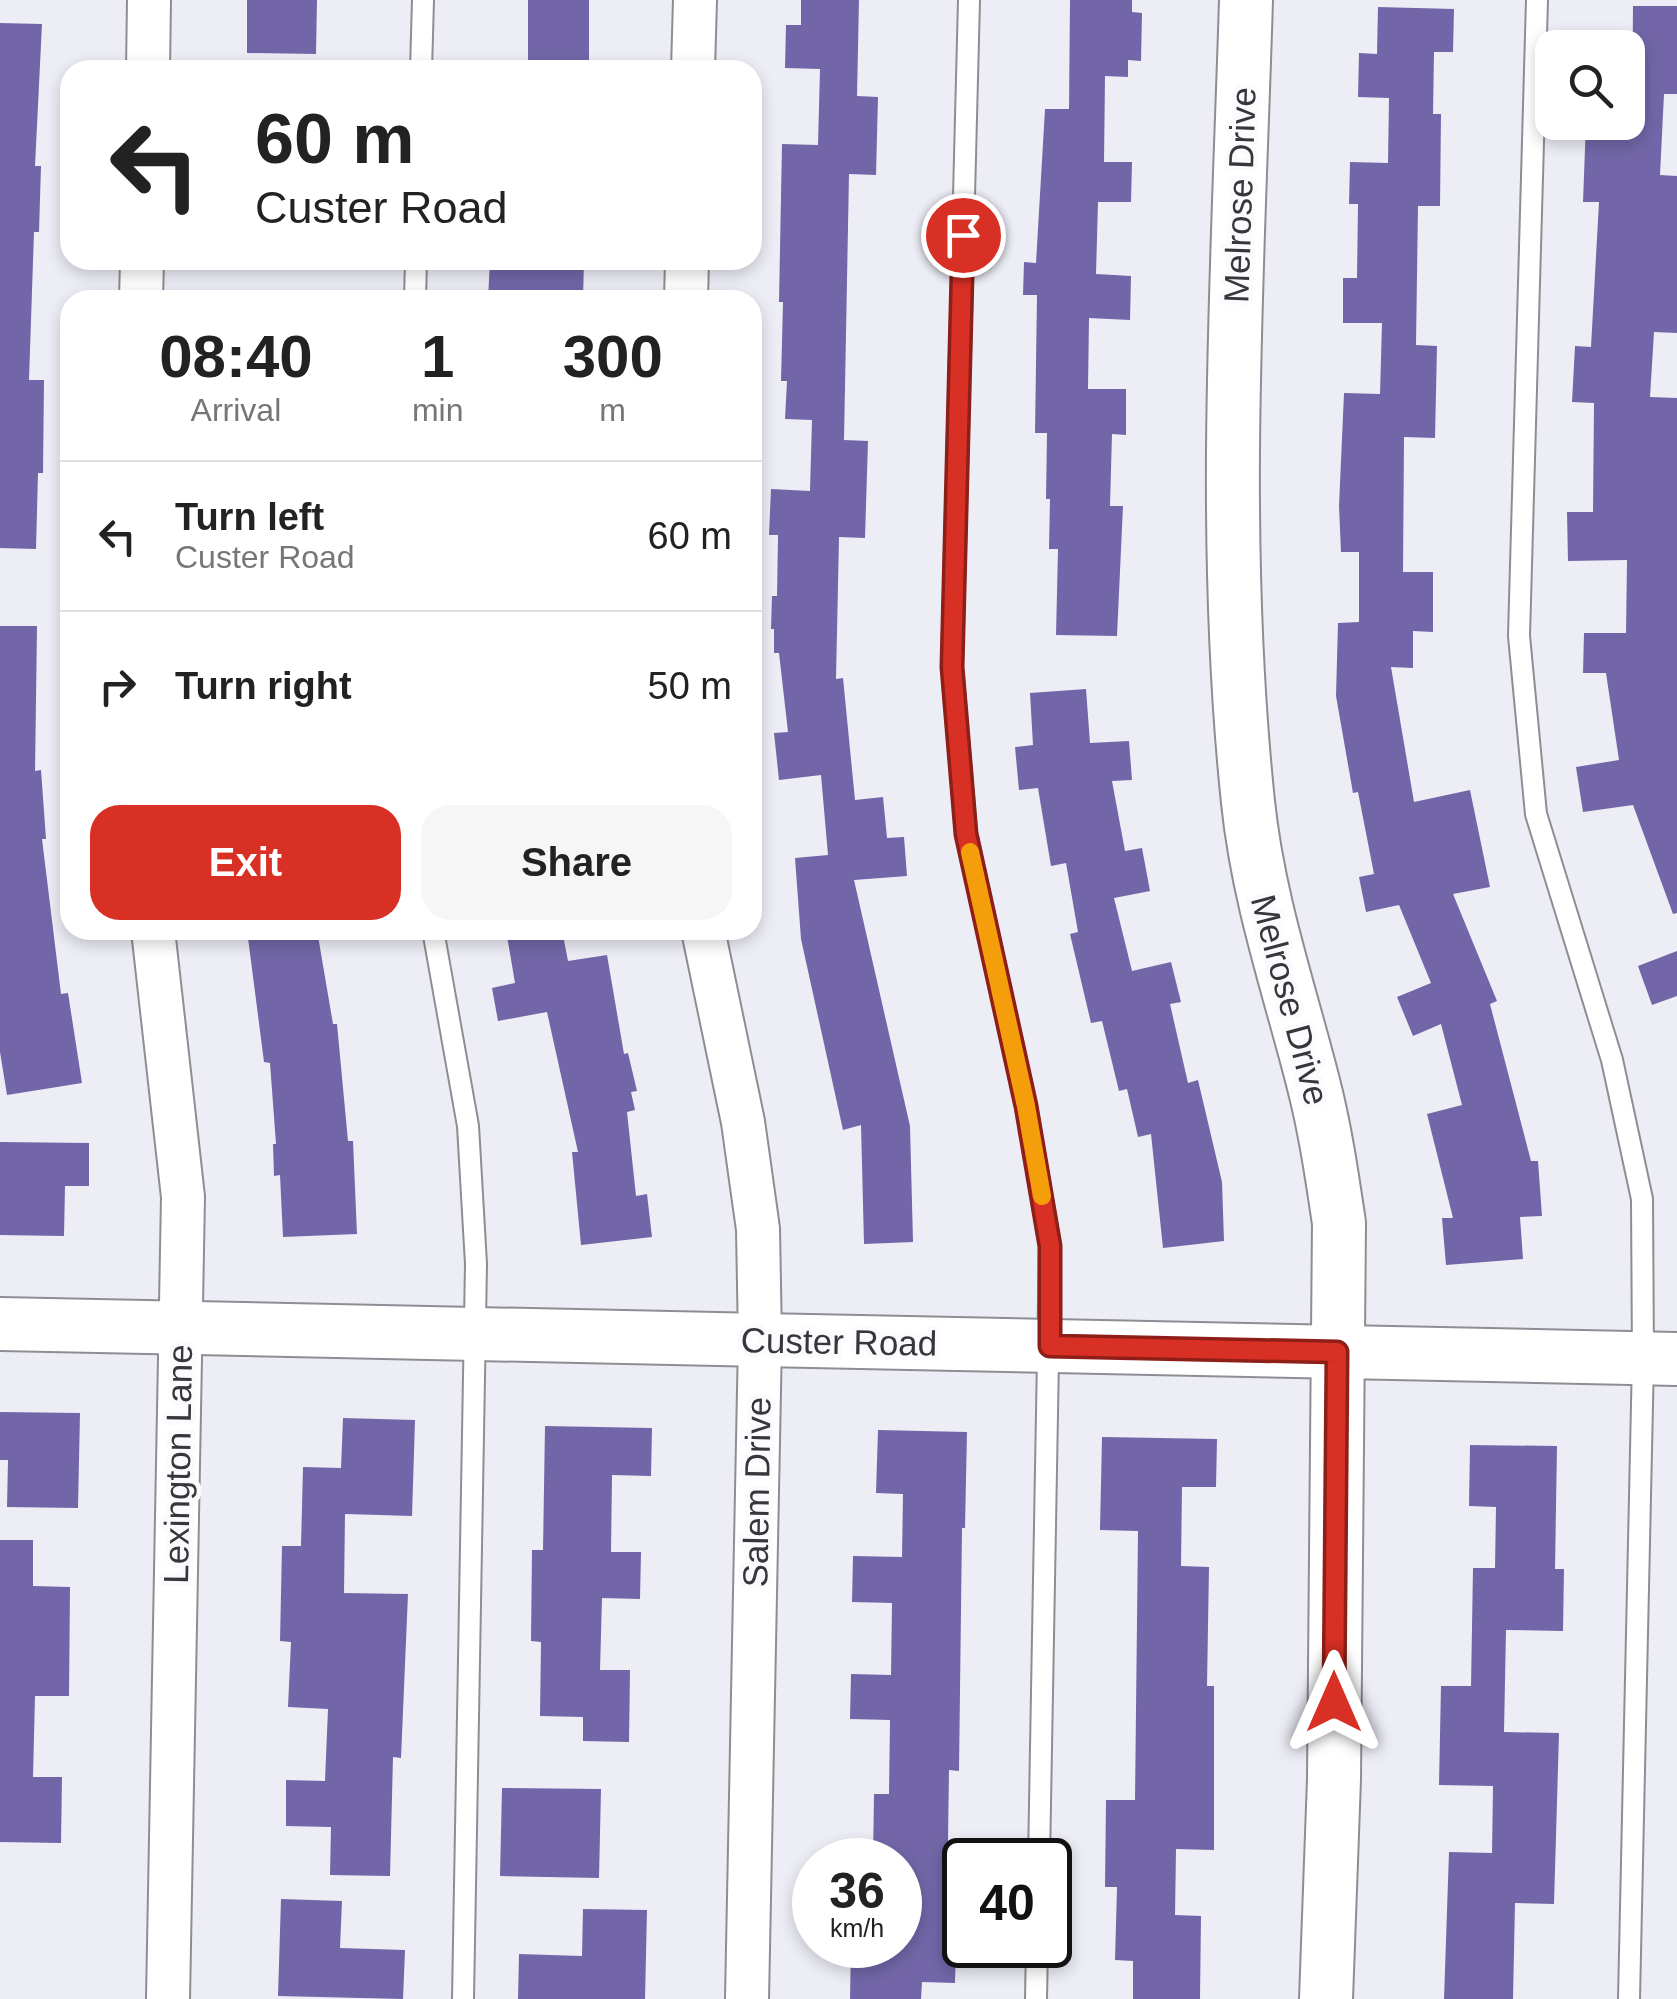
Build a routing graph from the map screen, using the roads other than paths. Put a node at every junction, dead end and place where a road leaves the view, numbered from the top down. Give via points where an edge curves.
1 (149, 0) edge
2 (424, 0) edge
3 (695, 0) edge
4 (969, 0) edge
5 (1246, 0) edge
6 (1537, 0) edge
7 (148, 60) edge
8 (422, 60) edge
9 (693, 60) edge
10 (154, 940) edge
11 (435, 940) edge
12 (705, 940) edge
13 (0, 1324) edge
14 (180, 1328) junction
15 (474, 1334) junction
16 (760, 1340) junction
17 (1050, 1346) junction
18 (1337, 1352) junction
19 (1660, 1359) edge
20 (1039, 1838) edge
21 (1037, 1968) edge
22 (168, 1999) edge
23 (463, 1999) edge
24 (748, 1999) edge
25 (1036, 1999) edge
26 (1326, 1999) edge
27 (1629, 1999) edge

1 - 7 street
2 - 8 lane
3 - 9 street
4 - 17 lane via 952,667 966,834 1050,1246
5 - 18 street, Melrose Drive via 1234,412 1235,650 1256,866 1313,1081 1336,1205
6 - 19 lane via 1519,636 1536,814 1612,1060 1642,1199
10 - 14 street, Lexington Lane via 182,1197
11 - 15 lane via 468,1126
12 - 16 street, Salem Drive via 758,1229
13 - 14 street, Custer Road
14 - 15 street, Custer Road
14 - 22 street, Lexington Lane
15 - 16 street, Custer Road
15 - 23 lane
16 - 17 street, Custer Road
16 - 24 street, Salem Drive
17 - 18 street, Custer Road
17 - 20 lane
18 - 19 street, Custer Road
18 - 26 street, Melrose Drive
19 - 27 lane
21 - 25 lane

